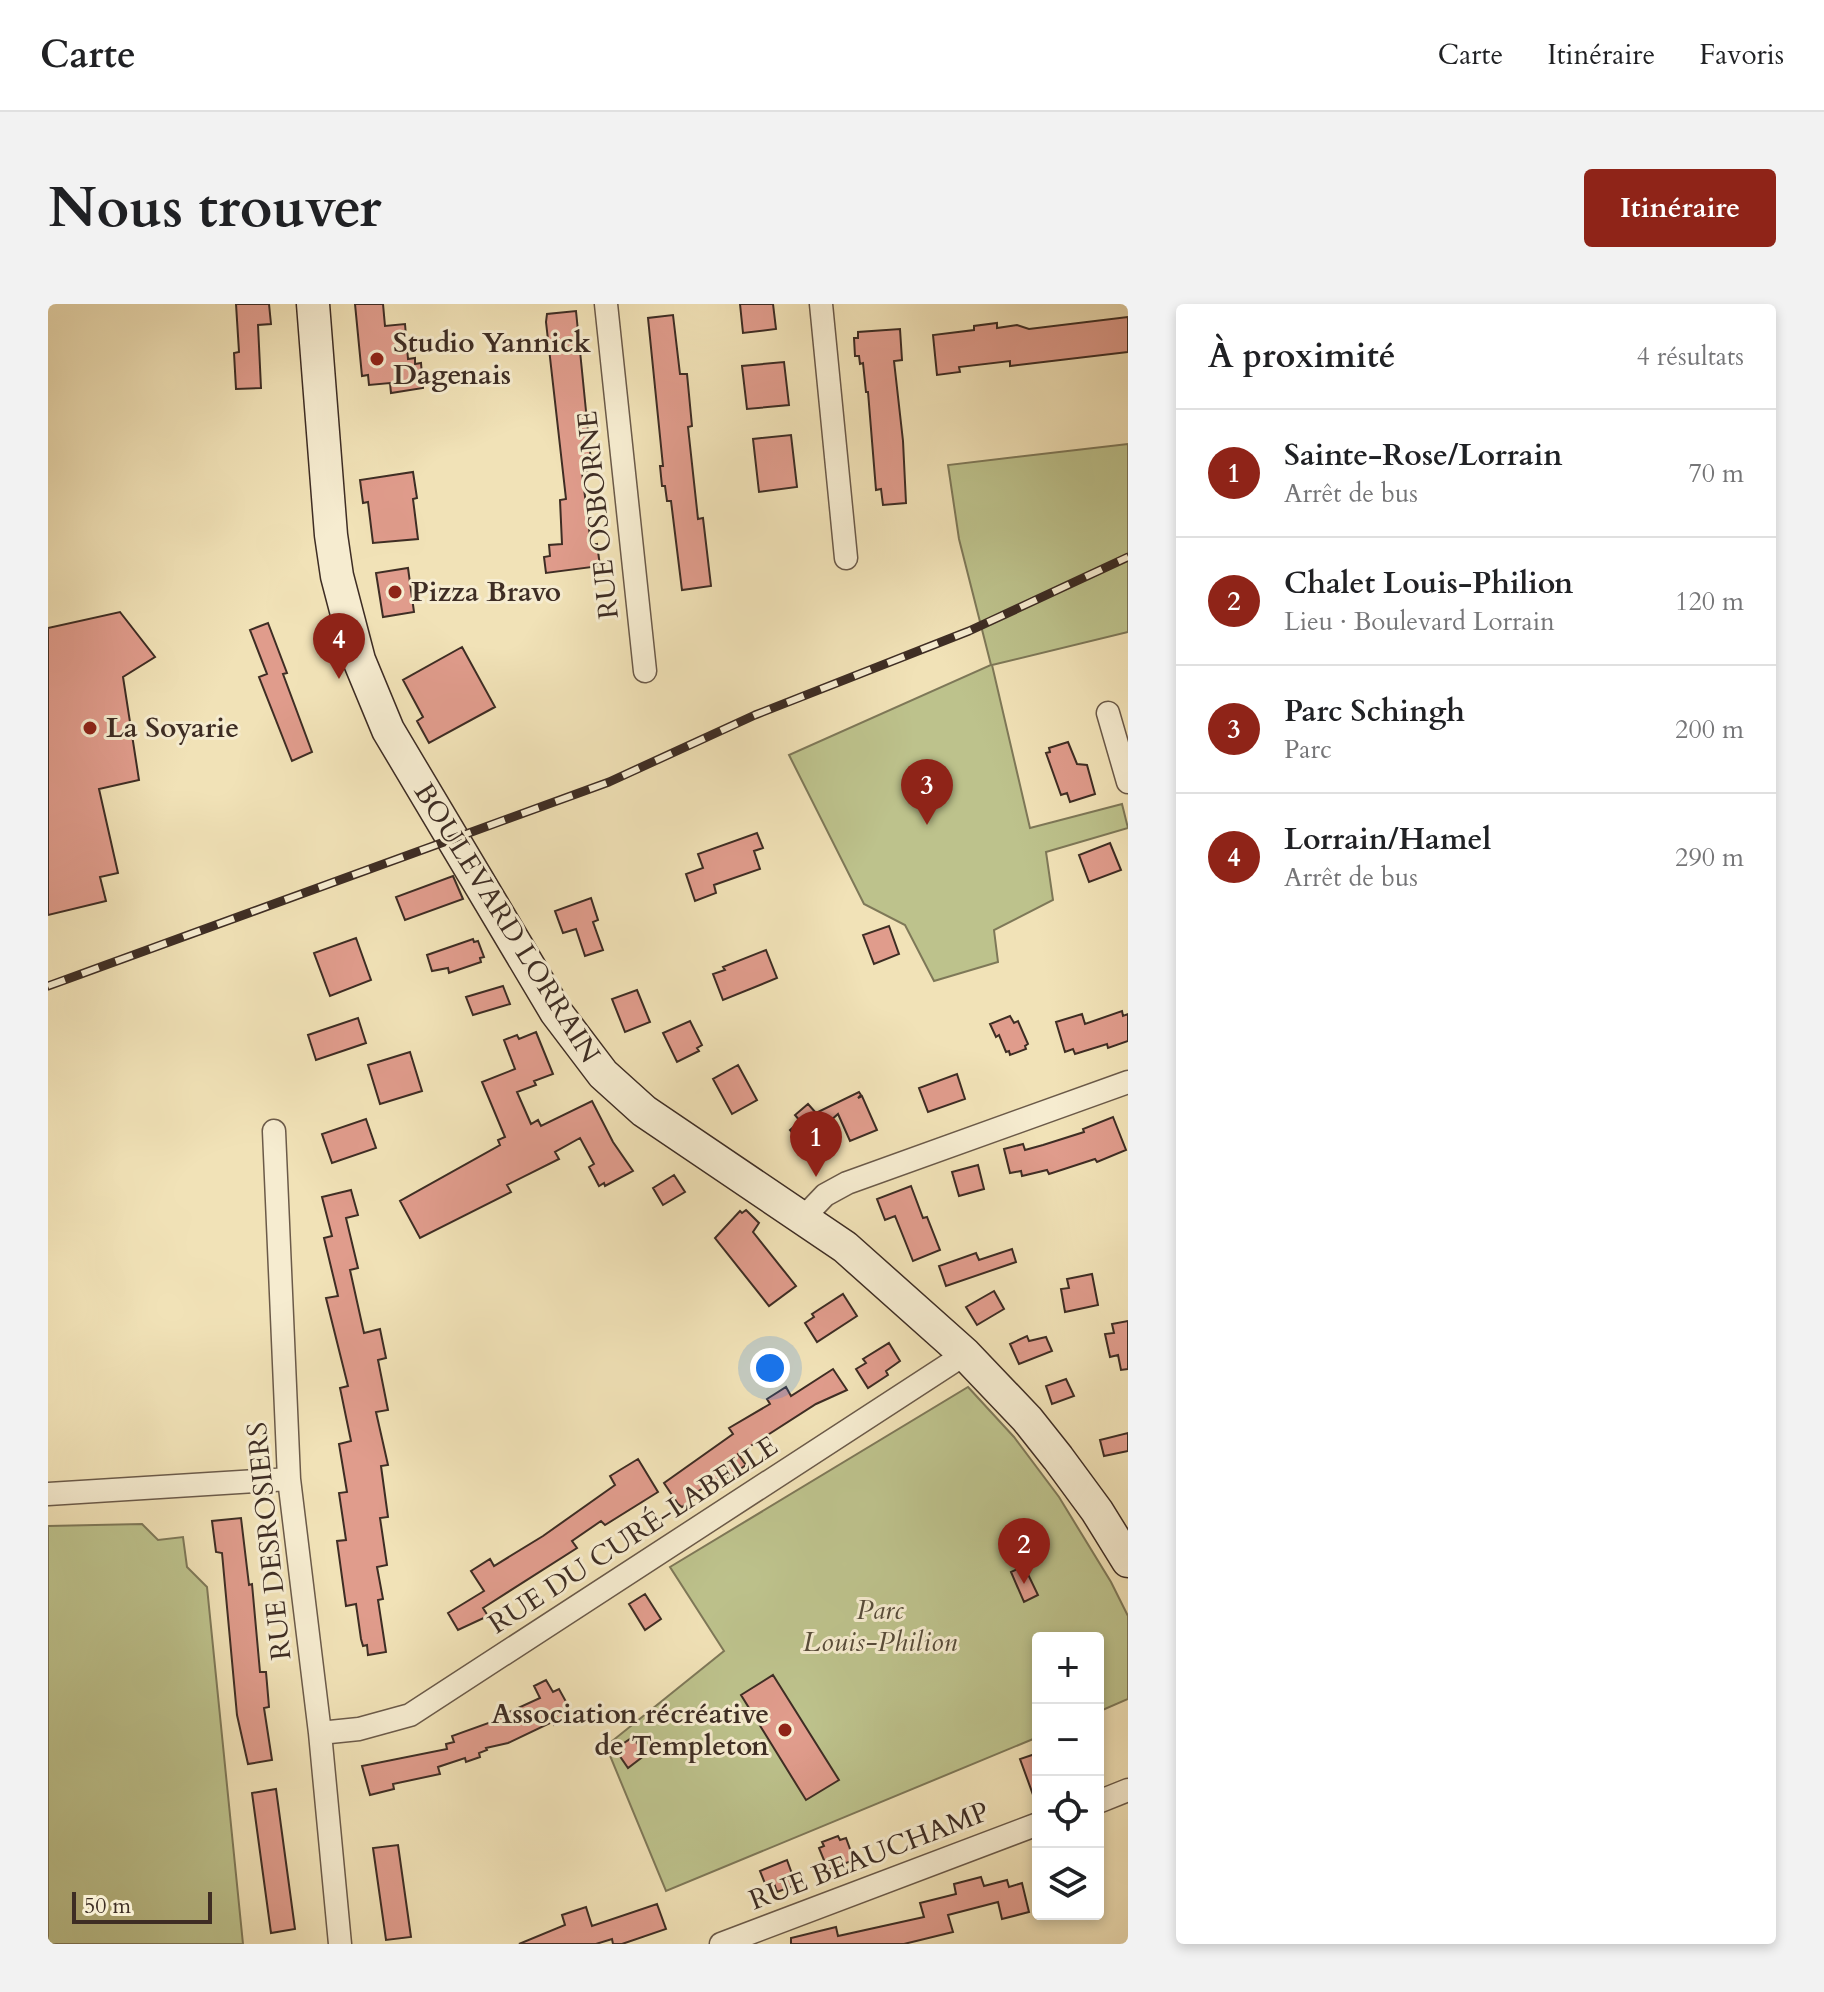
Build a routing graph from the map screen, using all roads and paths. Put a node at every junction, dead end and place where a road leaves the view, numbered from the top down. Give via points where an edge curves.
1 (313, 304) edge
2 (606, 304) edge
3 (828, 305) edge
4 (846, 558) dead end
5 (645, 671) dead end
6 (1108, 713) dead end
7 (1128, 782) edge
8 (1128, 1082) edge
9 (274, 1131) dead end
10 (804, 1217) junction
11 (965, 1354) junction
12 (289, 1479) junction
13 (48, 1494) edge
14 (1128, 1561) edge
15 (320, 1733) junction
16 (1128, 1790) edge
17 (1104, 1800) edge
18 (1032, 1826) edge
19 (340, 1944) edge
20 (721, 1944) edge

1 - 10 main road, BOULEVARD LORRAIN via 337,576 359,660 388,730 586,1055 644,1111
2 - 5 street, RUE OSBORNE
3 - 4 street
6 - 7 street
8 - 10 street via 847,1183 825,1195
9 - 12 street, RUE DESROSIERS
10 - 11 main road, BOULEVARD LORRAIN via 868,1266
11 - 14 main road, BOULEVARD LORRAIN via 1058,1458
11 - 15 street, RUE DU CURÉ-LABELLE via 410,1715
12 - 13 street
12 - 15 street, RUE DESROSIERS
15 - 19 street, RUE DESROSIERS
16 - 17 street
18 - 20 street, RUE BEAUCHAMP

